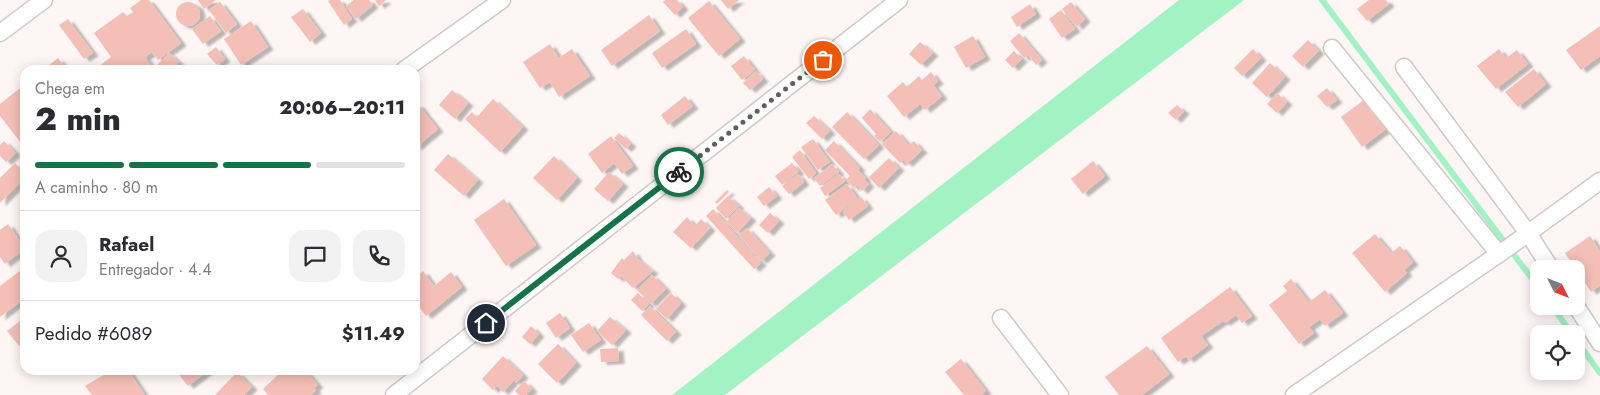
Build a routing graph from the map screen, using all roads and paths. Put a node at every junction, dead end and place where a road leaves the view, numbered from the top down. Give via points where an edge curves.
1 (44, 0) edge
2 (502, 0) edge
3 (899, 0) edge
4 (0, 33) edge
5 (1332, 48) dead end
6 (411, 65) edge
7 (1404, 67) dead end
8 (1600, 181) edge
9 (1528, 233) junction
10 (1499, 254) junction
11 (1546, 260) edge
12 (1582, 315) edge
13 (1001, 318) dead end
14 (1600, 343) edge
15 (420, 375) edge
16 (420, 375) edge
17 (394, 395) edge
18 (1060, 395) edge
19 (1294, 395) edge

1 - 4 street
2 - 6 street
3 - 16 street
5 - 10 street
7 - 9 street
8 - 9 street
9 - 10 street
9 - 11 street
10 - 19 street
12 - 14 street
13 - 18 street
15 - 17 street

